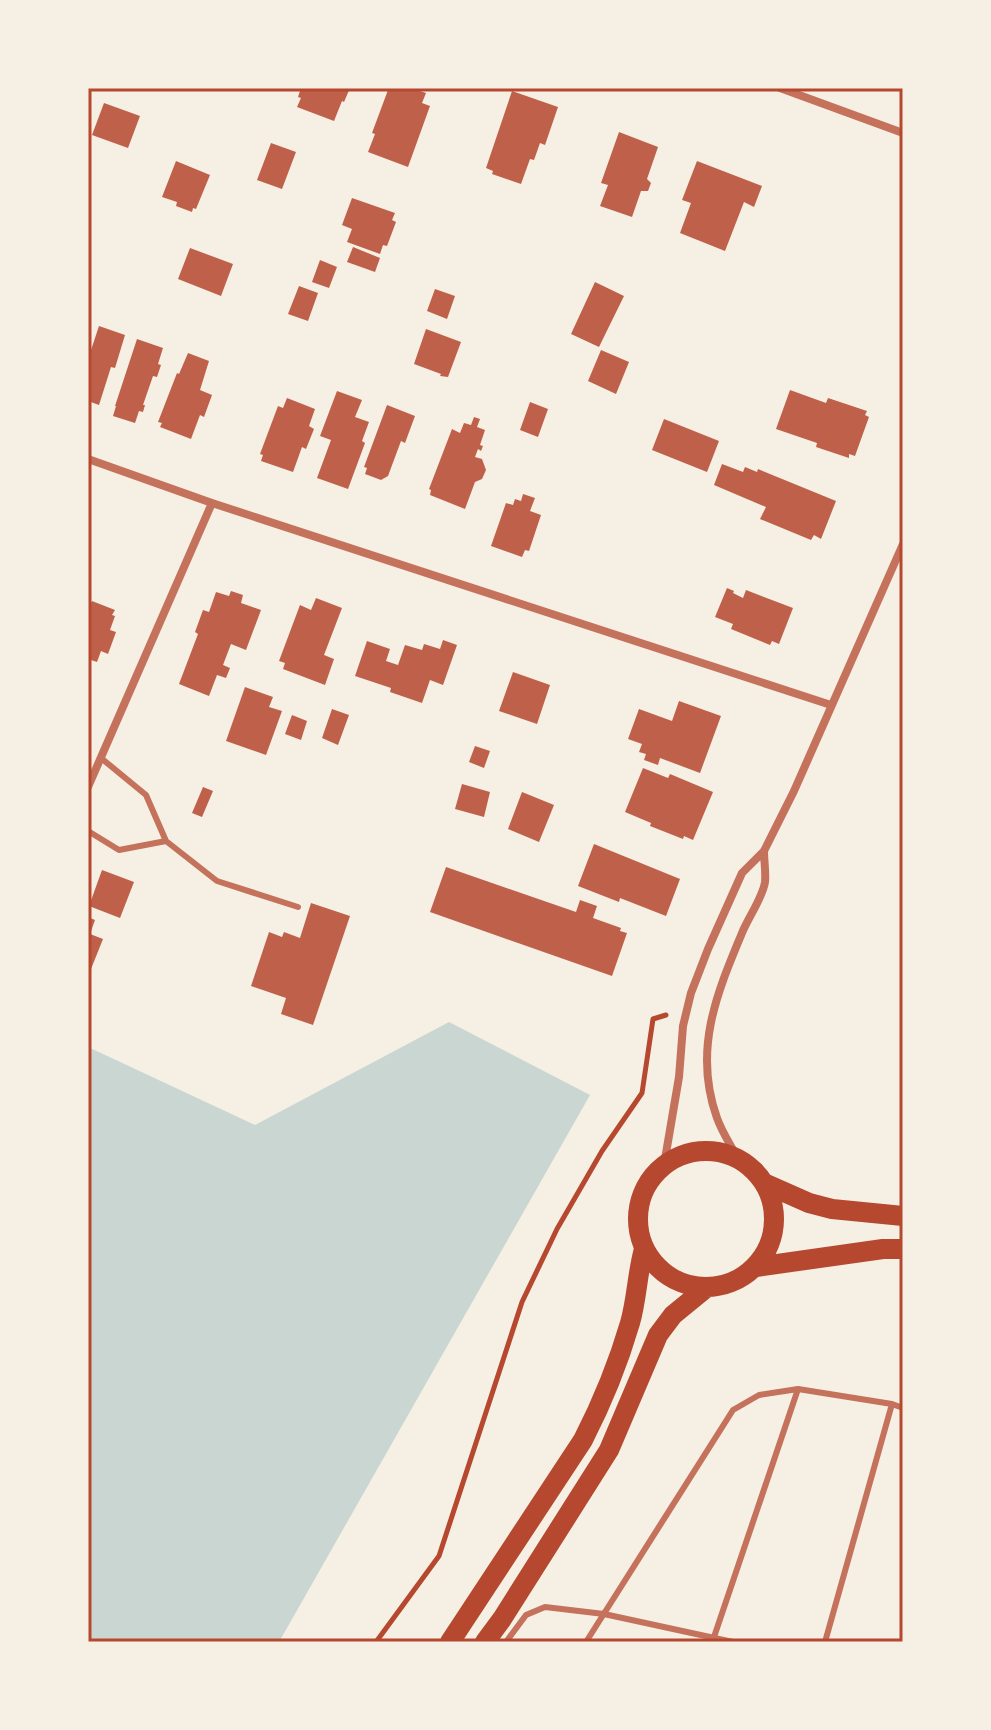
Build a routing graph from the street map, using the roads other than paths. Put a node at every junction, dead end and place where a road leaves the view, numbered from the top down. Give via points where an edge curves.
1 (781, 88) edge
2 (903, 121) edge
3 (900, 132) edge
4 (88, 459) edge
5 (212, 503) junction
6 (903, 544) edge
7 (831, 705) junction
8 (101, 758) junction
9 (88, 787) edge
10 (88, 831) edge
11 (166, 841) junction
12 (764, 851) junction
13 (298, 907) dead end
14 (737, 1157) junction
15 (664, 1165) junction
16 (766, 1184) junction
17 (903, 1216) edge
18 (644, 1249) junction
19 (903, 1249) edge
20 (756, 1267) junction
21 (706, 1288) junction
22 (798, 1389) junction
23 (892, 1404) junction
24 (903, 1408) edge
25 (604, 1614) junction
26 (714, 1637) junction
27 (450, 1642) edge
28 (485, 1642) edge
29 (506, 1642) edge
30 (586, 1642) edge
31 (733, 1642) edge
32 (825, 1642) edge

1 - 3 street
2 - 3 lane
4 - 5 street
5 - 7 street
5 - 8 street
6 - 7 street
7 - 12 street
8 - 9 street
8 - 11 lane via 146,795
10 - 11 lane via 119,850
11 - 13 lane via 217,881
12 - 14 street via 765,884 720,990 707,1039 710,1094
12 - 15 street via 742,873 691,993
14 - 15 main road via 700,1150
14 - 16 main road
15 - 18 main road via 642,1195 638,1232
16 - 17 main road via 832,1209
16 - 20 main road via 773,1201 773,1236
18 - 21 main road via 664,1273
18 - 27 main road via 630,1322 583,1440
19 - 20 main road
20 - 21 main road via 725,1285
21 - 28 main road via 658,1335 609,1450
22 - 23 lane
22 - 25 lane via 759,1395 733,1410
22 - 26 lane
23 - 24 lane
23 - 32 lane
25 - 26 lane
25 - 29 lane via 545,1607 526,1615
25 - 30 lane
26 - 31 lane

